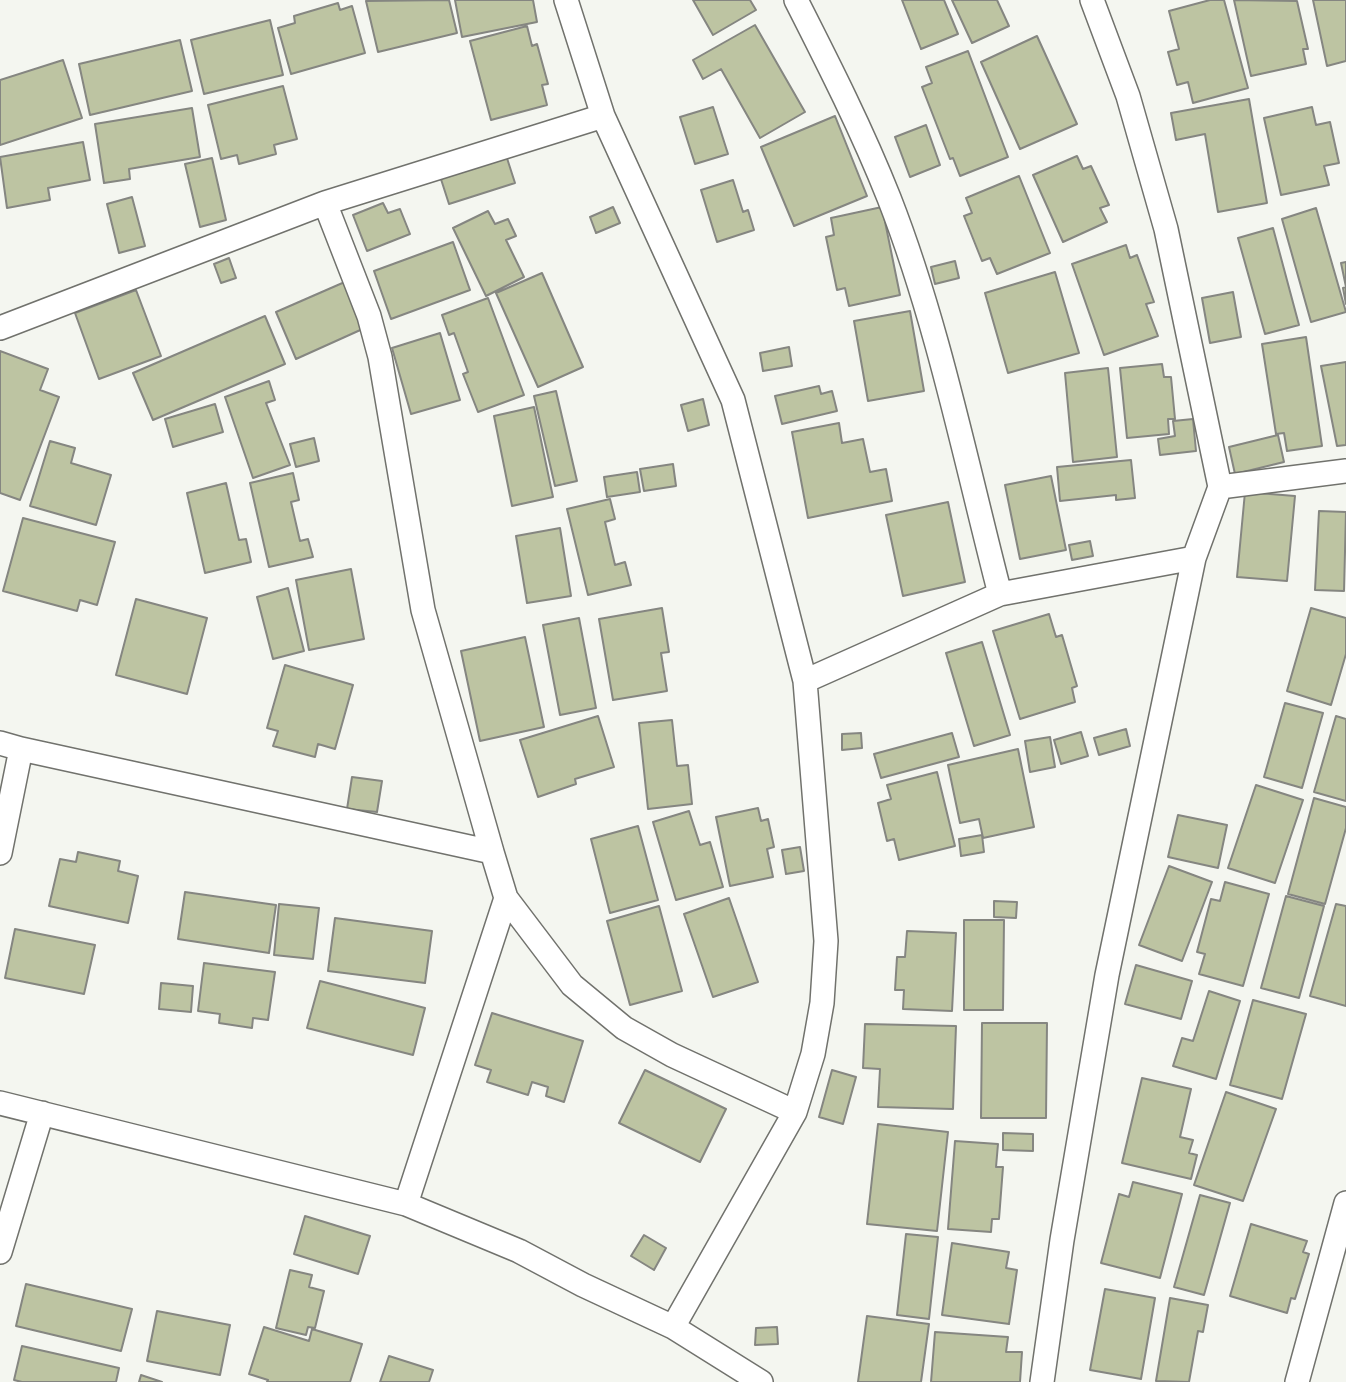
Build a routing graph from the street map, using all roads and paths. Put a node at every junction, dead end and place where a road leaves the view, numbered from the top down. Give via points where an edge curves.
1 (566, 0) edge
2 (796, 0) edge
3 (1092, 0) edge
4 (603, 116) junction
5 (325, 203) junction
6 (0, 328) edge
7 (1346, 471) edge
8 (1220, 487) junction
9 (1194, 558) junction
10 (1000, 594) junction
11 (805, 681) junction
12 (10, 746) edge
13 (492, 852) junction
14 (0, 853) edge
15 (506, 898) junction
16 (0, 1103) edge
17 (795, 1112) junction
18 (42, 1113) junction
19 (1346, 1203) edge
20 (406, 1204) junction
21 (0, 1252) edge
22 (673, 1327) junction
23 (761, 1382) edge
24 (1042, 1382) edge
25 (1297, 1382) edge

1 - 4 street
2 - 10 street via 854,115 924,300
3 - 8 street via 1128,96 1166,229
4 - 5 street
4 - 11 street via 733,400
5 - 6 street
5 - 13 street via 369,316 423,610
7 - 8 street
8 - 9 street
9 - 10 street
9 - 24 street via 1107,975
10 - 11 street
11 - 17 street via 826,940 813,1054
12 - 13 street
12 - 14 street
13 - 15 street
15 - 17 street via 572,985 624,1028
15 - 20 street
16 - 18 street
17 - 22 street
18 - 20 street
18 - 21 street
19 - 25 street
20 - 22 street via 519,1251
22 - 23 street

